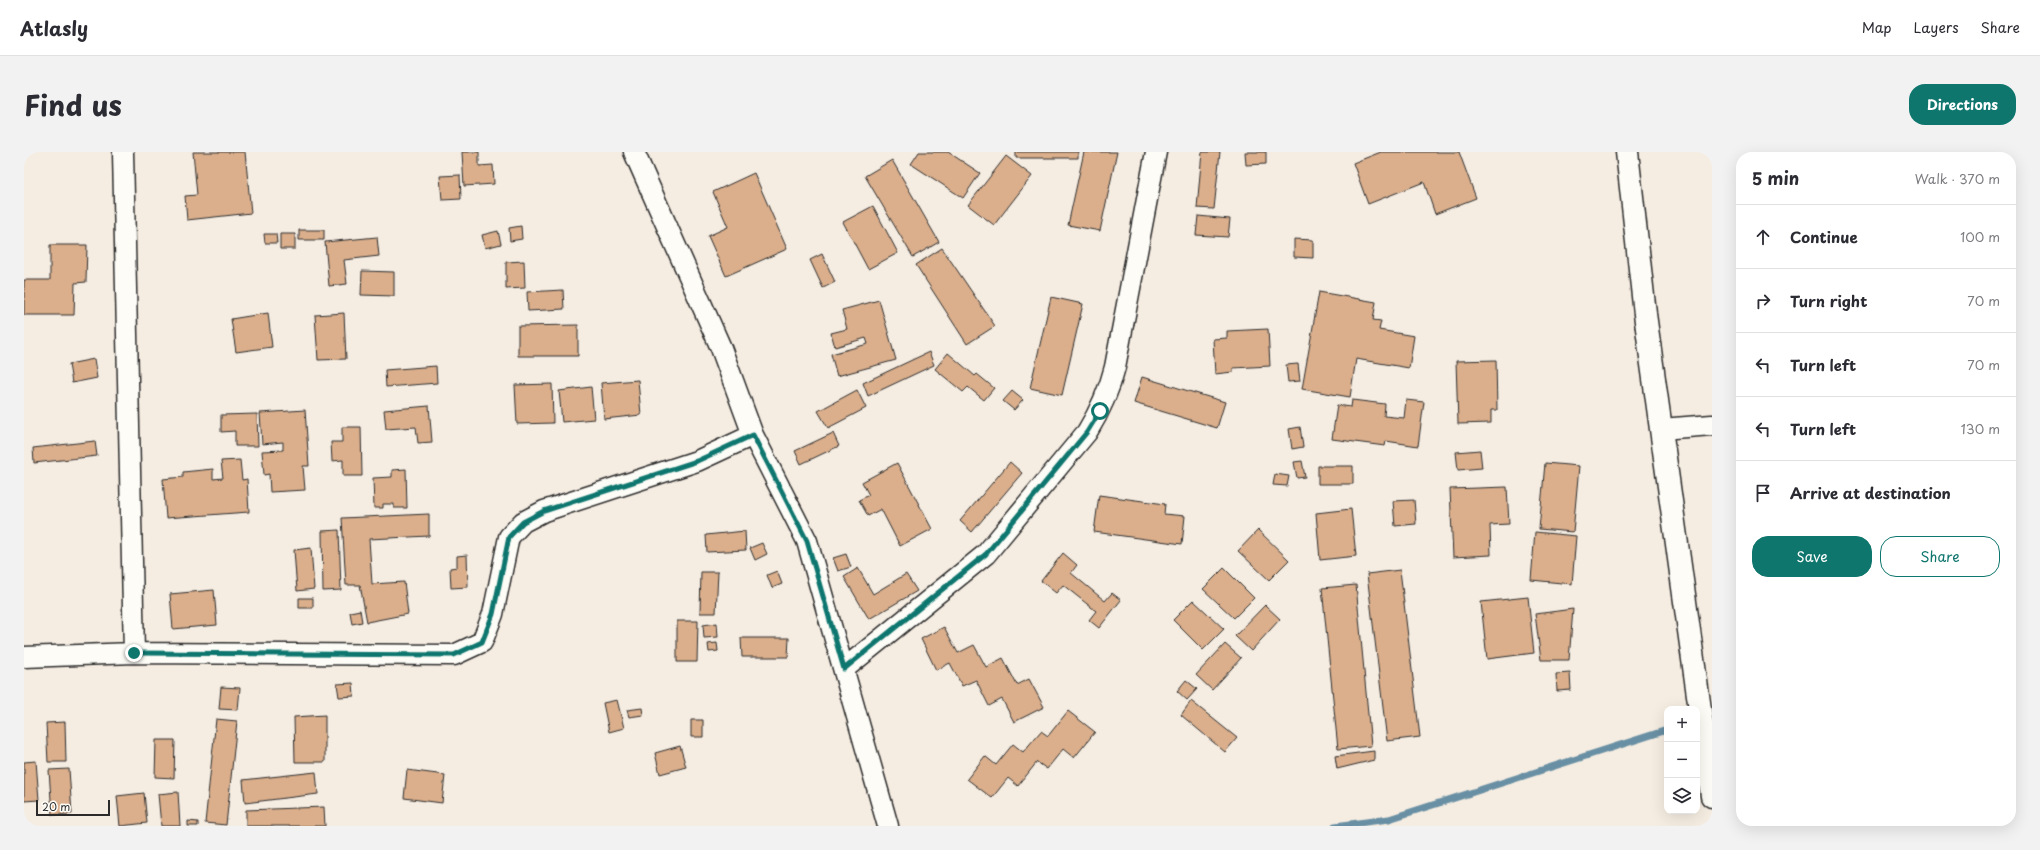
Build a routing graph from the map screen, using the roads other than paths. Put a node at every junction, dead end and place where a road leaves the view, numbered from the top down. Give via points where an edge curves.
1 (123, 152) edge
2 (634, 152) edge
3 (1156, 152) edge
4 (1626, 152) edge
5 (1712, 425) edge
6 (1661, 429) junction
7 (753, 435) junction
8 (134, 653) junction
9 (24, 657) edge
10 (844, 669) junction
11 (1712, 796) edge
12 (888, 826) edge

1 - 8 street
2 - 7 street via 721,348
3 - 10 street via 1115,366 1109,392 1100,411 1087,432 986,554
4 - 6 main road
5 - 6 street
6 - 11 main road
7 - 8 street via 697,461 544,511 523,522 509,537 493,614 482,642 454,655
7 - 10 street via 807,541
8 - 9 street
10 - 12 street

